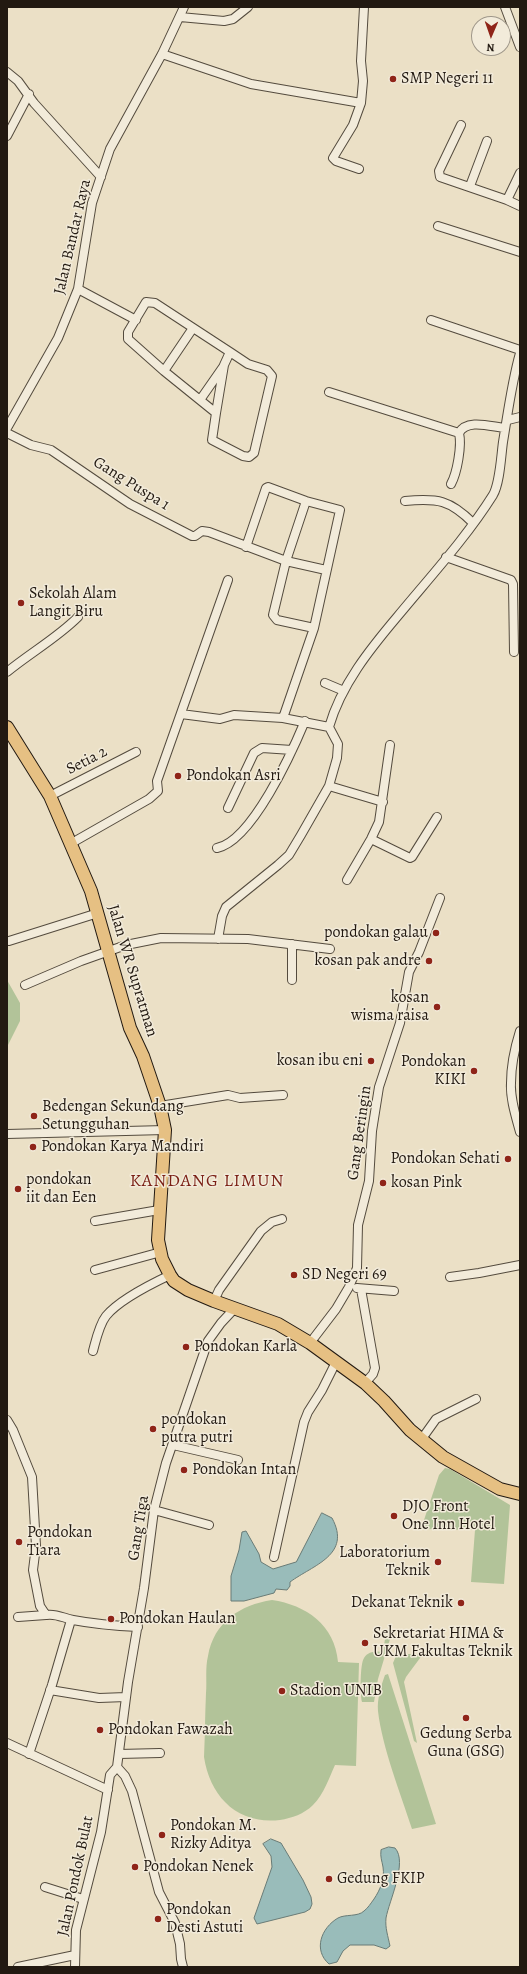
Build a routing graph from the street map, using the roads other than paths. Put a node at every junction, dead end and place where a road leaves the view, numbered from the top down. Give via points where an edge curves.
1 (184, 7) edge
2 (248, 7) edge
3 (364, 7) edge
4 (505, 7) edge
5 (180, 17) junction
6 (518, 34) edge
7 (520, 47) edge
8 (162, 54) junction
9 (7, 72) edge
10 (29, 94) junction
11 (361, 103) junction
12 (461, 125) dead end
13 (7, 136) edge
14 (487, 141) dead end
15 (359, 169) dead end
16 (520, 173) edge
17 (101, 177) junction
18 (470, 186) junction
19 (507, 200) junction
20 (520, 206) edge
21 (438, 226) dead end
22 (520, 252) edge
23 (78, 289) junction
24 (136, 320) junction
25 (431, 320) dead end
26 (193, 328) junction
27 (520, 351) edge
28 (230, 352) junction
29 (224, 364) junction
30 (164, 371) junction
31 (329, 392) dead end
32 (200, 400) junction
33 (216, 413) junction
34 (518, 418) edge
35 (506, 424) junction
36 (520, 427) edge
37 (7, 428) edge
38 (7, 433) edge
39 (459, 433) junction
40 (450, 484) dead end
41 (306, 500) junction
42 (405, 501) dead end
43 (473, 523) junction
44 (244, 546) junction
45 (446, 557) junction
46 (286, 561) junction
47 (326, 570) junction
48 (228, 580) dead end
49 (78, 617) dead end
50 (314, 628) junction
51 (514, 652) dead end
52 (7, 672) edge
53 (325, 683) dead end
54 (344, 691) junction
55 (182, 714) junction
56 (283, 718) junction
57 (305, 721) junction
58 (7, 727) edge
59 (329, 727) junction
60 (390, 745) dead end
61 (292, 750) junction
62 (136, 752) dead end
63 (329, 786) junction
64 (50, 796) junction
65 (382, 802) junction
66 (228, 808) dead end
67 (437, 817) dead end
68 (371, 839) junction
69 (70, 844) junction
70 (218, 848) dead end
71 (348, 880) dead end
72 (440, 898) dead end
73 (98, 913) junction
74 (218, 939) junction
75 (9, 941) dead end
76 (292, 944) junction
77 (330, 949) dead end
78 (109, 952) junction
79 (292, 980) dead end
80 (25, 985) dead end
81 (520, 1031) edge
82 (283, 1095) dead end
83 (160, 1106) junction
84 (165, 1130) junction
85 (520, 1132) edge
86 (7, 1134) edge
87 (159, 1210) junction
88 (282, 1219) dead end
89 (95, 1221) dead end
90 (161, 1252) junction
91 (520, 1264) edge
92 (95, 1270) dead end
93 (170, 1275) junction
94 (450, 1277) dead end
95 (350, 1287) junction
96 (361, 1289) junction
97 (394, 1291) dead end
98 (214, 1301) junction
99 (235, 1308) junction
100 (310, 1343) junction
101 (93, 1351) dead end
102 (336, 1362) junction
103 (365, 1383) junction
104 (476, 1399) dead end
105 (7, 1420) edge
106 (10, 1431) edge
107 (421, 1440) junction
108 (173, 1445) junction
109 (238, 1460) dead end
110 (520, 1494) edge
111 (154, 1510) junction
112 (209, 1525) dead end
113 (274, 1557) dead end
114 (46, 1615) junction
115 (18, 1617) dead end
116 (71, 1620) junction
117 (138, 1627) junction
118 (50, 1690) junction
119 (126, 1697) junction
120 (7, 1743) edge
121 (160, 1753) dead end
122 (29, 1754) junction
123 (119, 1754) junction
124 (117, 1767) junction
125 (108, 1790) junction
126 (45, 1887) dead end
127 (83, 1899) junction
128 (75, 1955) junction
129 (18, 1967) edge
130 (75, 1967) edge
131 (183, 1967) edge

1 - 5 street, Jalan Bandar Raya
2 - 5 street via 233,19 224,21
3 - 11 street
4 - 6 street
5 - 8 street, Jalan Bandar Raya
6 - 7 street
8 - 11 street via 251,84
8 - 17 street, Jalan Bandar Raya via 110,149
9 - 10 street
10 - 13 street
10 - 17 street via 34,104
11 - 15 street via 354,126 333,158
12 - 18 street via 439,175 444,179
14 - 18 street
16 - 19 street
17 - 23 street, Jalan Bandar Raya via 92,203
18 - 19 street
19 - 20 street
21 - 22 street
23 - 24 street
23 - 37 street, Jalan Bandar Raya via 58,338
24 - 26 street via 146,302 151,302
24 - 30 street via 128,332 128,339
25 - 27 street
26 - 28 street
26 - 30 street
27 - 35 street
28 - 29 street
28 - 33 street via 248,364 267,370 272,376 254,453 249,457 243,456 212,440
29 - 32 street
29 - 33 street
30 - 32 street
31 - 39 street
32 - 33 street
34 - 35 street
34 - 36 street
35 - 39 street via 476,424 464,427
35 - 43 street via 494,494
38 - 44 street, Gang Puspa 1 via 31,445 51,450 130,504 192,536 202,531
39 - 40 street via 459,454
41 - 44 street via 266,488
41 - 46 street
41 - 47 street via 340,510
42 - 43 street via 444,501 457,508
43 - 45 street
44 - 46 street
45 - 51 street via 511,580
45 - 54 street via 376,643
46 - 47 street
46 - 50 street via 275,618
47 - 50 street
48 - 55 street
49 - 52 street via 66,629
50 - 56 street
53 - 54 street
54 - 59 street
55 - 56 street via 220,719 234,715
55 - 69 street via 157,781 158,791 149,799
56 - 57 street
57 - 59 street
57 - 61 street
58 - 64 highway, Jalan WR Supratman
59 - 63 street via 338,744
60 - 65 street
61 - 66 street via 257,749
61 - 70 street via 264,803 242,832
62 - 64 street, Setia 2
63 - 65 street
63 - 74 street via 289,855 226,907
64 - 69 highway, Jalan WR Supratman
65 - 68 street via 379,822
67 - 68 street via 410,858
68 - 71 street
69 - 73 highway, Jalan WR Supratman
72 - 95 street, Gang Beringin via 410,972 400,1023 379,1087 372,1130 369,1182 358,1225 357,1268
73 - 75 street
73 - 78 highway, Jalan WR Supratman
74 - 76 street via 248,939
74 - 78 street via 161,938 126,945
76 - 77 street
76 - 79 street
78 - 80 street via 80,961
78 - 83 highway, Jalan WR Supratman via 130,1028 143,1056
81 - 85 street via 511,1083 514,1111
82 - 83 street via 240,1098 228,1095
83 - 84 highway, Jalan WR Supratman
84 - 86 street
84 - 87 highway, Jalan WR Supratman
87 - 89 street
87 - 90 highway, Jalan WR Supratman via 158,1240
88 - 98 street via 272,1222 261,1232 219,1290
90 - 92 street
90 - 93 highway, Jalan WR Supratman
91 - 94 street
93 - 98 highway, Jalan WR Supratman via 180,1286
93 - 101 street via 126,1299 106,1316
95 - 96 street
95 - 100 street, Gang Beringin
96 - 97 street
96 - 103 street via 374,1368
98 - 99 highway, Jalan WR Supratman
99 - 100 highway, Jalan WR Supratman via 278,1324
99 - 108 street, Gang Tiga via 208,1341
100 - 102 highway, Jalan WR Supratman
102 - 103 highway, Jalan WR Supratman
102 - 113 street via 304,1422
103 - 107 highway, Jalan WR Supratman
104 - 107 street via 436,1419
105 - 106 street
106 - 114 street via 32,1477 36,1546 33,1570 40,1606
107 - 110 highway, Jalan WR Supratman via 472,1474 500,1489
108 - 109 street
108 - 111 street, Gang Tiga
111 - 112 street
111 - 117 street, Gang Tiga
114 - 115 street
114 - 116 street via 53,1613
116 - 117 street
116 - 118 street
117 - 119 street, Gang Tiga
118 - 119 street via 99,1698
118 - 122 street
119 - 123 street, Gang Tiga
120 - 122 street
121 - 123 street
122 - 125 street
123 - 124 street, Gang Tiga
124 - 125 street, Jalan Pondok Bulat via 110,1775
124 - 131 street via 125,1776 132,1791 159,1892 175,1923
125 - 127 street, Jalan Pondok Bulat via 102,1832
126 - 127 street
127 - 128 street, Jalan Pondok Bulat via 76,1930
128 - 129 street
128 - 130 street, Jalan Pondok Bulat

